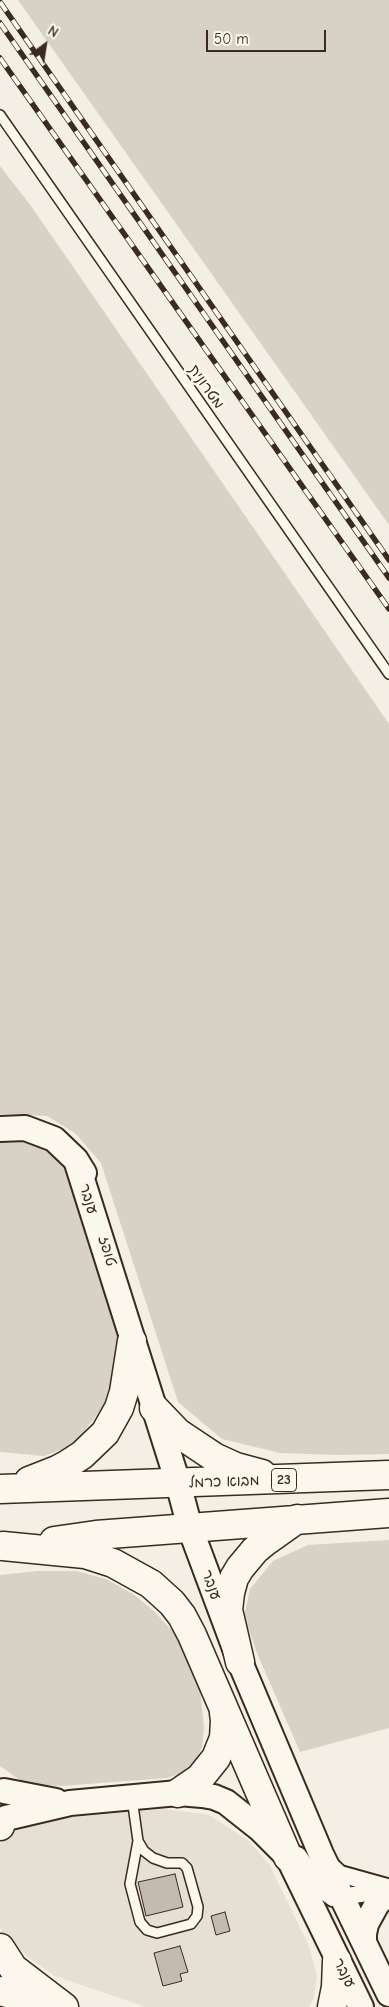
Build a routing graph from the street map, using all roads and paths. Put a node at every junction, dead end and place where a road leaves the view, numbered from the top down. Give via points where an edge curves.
1 (0, 115) edge
2 (389, 674) edge
3 (0, 1129) edge
4 (132, 1341) junction
5 (154, 1408) junction
6 (389, 1475) edge
7 (285, 1480) junction
8 (178, 1484) junction
9 (3, 1489) edge
10 (389, 1513) edge
11 (298, 1519) junction
12 (190, 1528) junction
13 (2, 1546) edge
14 (240, 1662) junction
15 (222, 1704) junction
16 (2, 1789) edge
17 (178, 1793) junction
18 (261, 1796) junction
19 (132, 1798) junction
20 (70, 1804) junction
21 (1, 1823) edge
22 (138, 1841) junction
23 (321, 1854) junction
24 (288, 1856) junction
25 (389, 1890) edge
26 (342, 1897) junction
27 (364, 1942) junction
28 (0, 1948) edge
29 (338, 1961) junction
30 (0, 1991) edge
31 (389, 1994) edge
32 (59, 2007) edge
33 (64, 2007) edge
34 (332, 2007) edge
35 (361, 2007) edge

1 - 2 lane, מטרונית
3 - 4 street, טופז via 25,1128 39,1132 54,1139 76,1160 93,1199
4 - 5 street, ענבר
4 - 9 highway via 124,1392 105,1433 82,1455 57,1470
5 - 7 highway via 178,1433 214,1457 236,1467
5 - 8 street, ענבר
6 - 7 highway, מבוא כרמל / 23
7 - 8 highway, מבוא כרמל / 23
8 - 9 highway, 23
8 - 12 street, ענבר
10 - 11 highway
11 - 12 highway
11 - 14 highway via 255,1550 234,1578 228,1610
12 - 13 highway
12 - 14 street, ענבר
13 - 15 highway via 85,1554 113,1562 151,1584 182,1616
14 - 23 street, ענבר
15 - 17 highway via 225,1720 220,1751 200,1778
15 - 18 highway
16 - 20 street
16 - 21 street via 8,1800
17 - 19 street
17 - 24 street via 202,1794 226,1802
18 - 24 highway
18 - 26 street via 313,1879 328,1895
19 - 20 street
19 - 22 lane
20 - 21 street
22 - 22 lane via 130,1884 140,1922 147,1930 157,1933 191,1924 197,1916 198,1907 187,1868 182,1863 153,1858 144,1852
23 - 25 street via 340,1874
23 - 26 street, ענבר
24 - 29 street, ענבר
25 - 26 street
25 - 27 street via 369,1918
26 - 27 street, ענבר
27 - 31 street, ענבר
28 - 33 highway via 13,1968
29 - 34 highway
29 - 35 street, ענבר
30 - 32 highway

